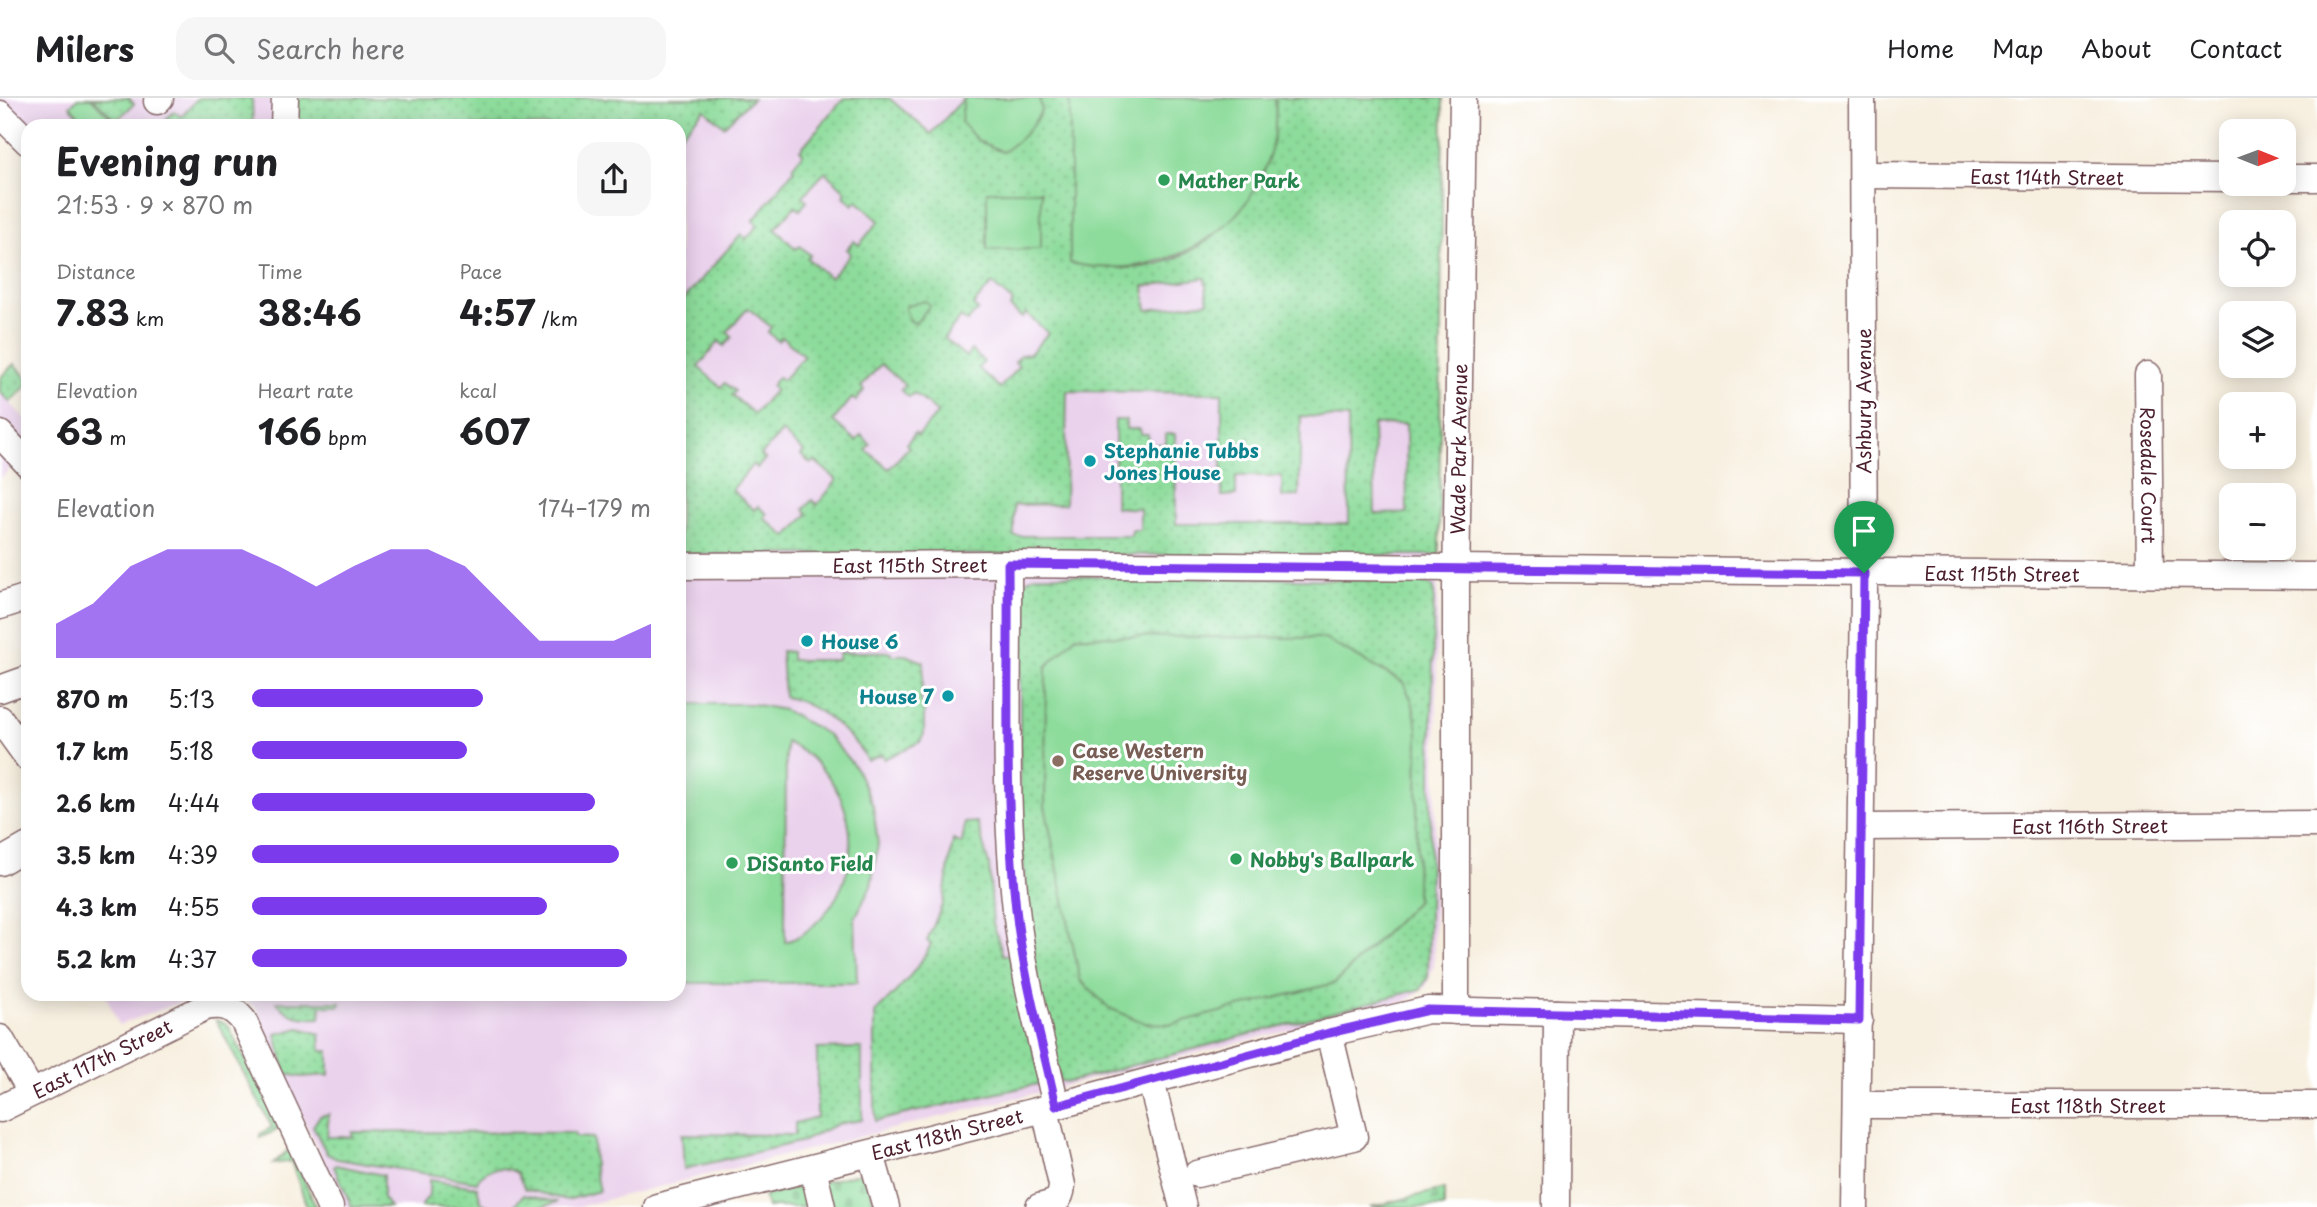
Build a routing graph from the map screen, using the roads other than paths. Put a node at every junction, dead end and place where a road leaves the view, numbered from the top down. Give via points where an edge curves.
1 (285, 98) edge
2 (1463, 98) edge
3 (1862, 98) edge
4 (0, 114) edge
5 (284, 119) edge
6 (21, 135) edge
7 (1863, 175) junction
8 (2219, 178) edge
9 (2296, 178) edge
10 (2317, 178) edge
11 (2148, 375) dead end
12 (0, 434) edge
13 (21, 456) edge
14 (1008, 564) junction
15 (686, 566) edge
16 (1457, 569) junction
17 (1864, 573) junction
18 (2150, 574) junction
19 (2317, 576) edge
20 (21, 599) edge
21 (0, 606) edge
22 (21, 682) edge
23 (0, 689) edge
24 (2317, 824) edge
25 (1862, 827) junction
26 (21, 850) edge
27 (0, 862) edge
28 (1456, 1011) junction
29 (1557, 1013) junction
30 (1859, 1020) junction
31 (1329, 1033) junction
32 (0, 1038) edge
33 (1151, 1081) junction
34 (32, 1093) junction
35 (1857, 1105) junction
36 (2317, 1105) edge
37 (1051, 1108) junction
38 (0, 1109) edge
39 (871, 1154) junction
40 (813, 1168) junction
41 (1197, 1174) dead end
42 (330, 1207) edge
43 (657, 1207) edge
44 (822, 1207) edge
45 (886, 1207) edge
46 (1040, 1207) edge
47 (1183, 1207) edge
48 (1556, 1207) edge
49 (1855, 1207) edge

1 - 5 street
2 - 16 street, Wade Park Avenue
3 - 7 street, Ashbury Avenue
4 - 6 street
7 - 8 street, East 114th Street
7 - 17 street, Ashbury Avenue
9 - 10 street
11 - 18 street, Rosedale Court
12 - 13 street
14 - 15 street, East 115th Street
14 - 16 street, East 115th Street
14 - 37 street via 1007,694 1016,908
16 - 17 street, East 115th Street
16 - 28 street, Wade Park Avenue
17 - 18 street, East 115th Street
17 - 25 street, Ashbury Avenue
18 - 19 street, East 115th Street
20 - 21 street
22 - 23 street
24 - 25 street, East 116th Street
25 - 30 street, Ashbury Avenue
26 - 27 street
28 - 29 street, East 118th Street
28 - 31 street, East 118th Street via 1428,1010
29 - 30 street, East 118th Street
29 - 48 street
30 - 35 street, Ashbury Avenue
31 - 33 street, East 118th Street
31 - 41 street via 1354,1137
32 - 34 street
33 - 37 street, East 118th Street
33 - 47 street
34 - 38 street, East 117th Street
34 - 42 street, East 117th Street via 205,1007 220,1004 243,1020
35 - 36 street, East 118th Street
35 - 49 street, Ashbury Avenue
37 - 39 street, East 118th Street
37 - 46 street via 1061,1197
39 - 40 street, East 118th Street
39 - 45 street
40 - 43 street, East 118th Street
40 - 44 street

